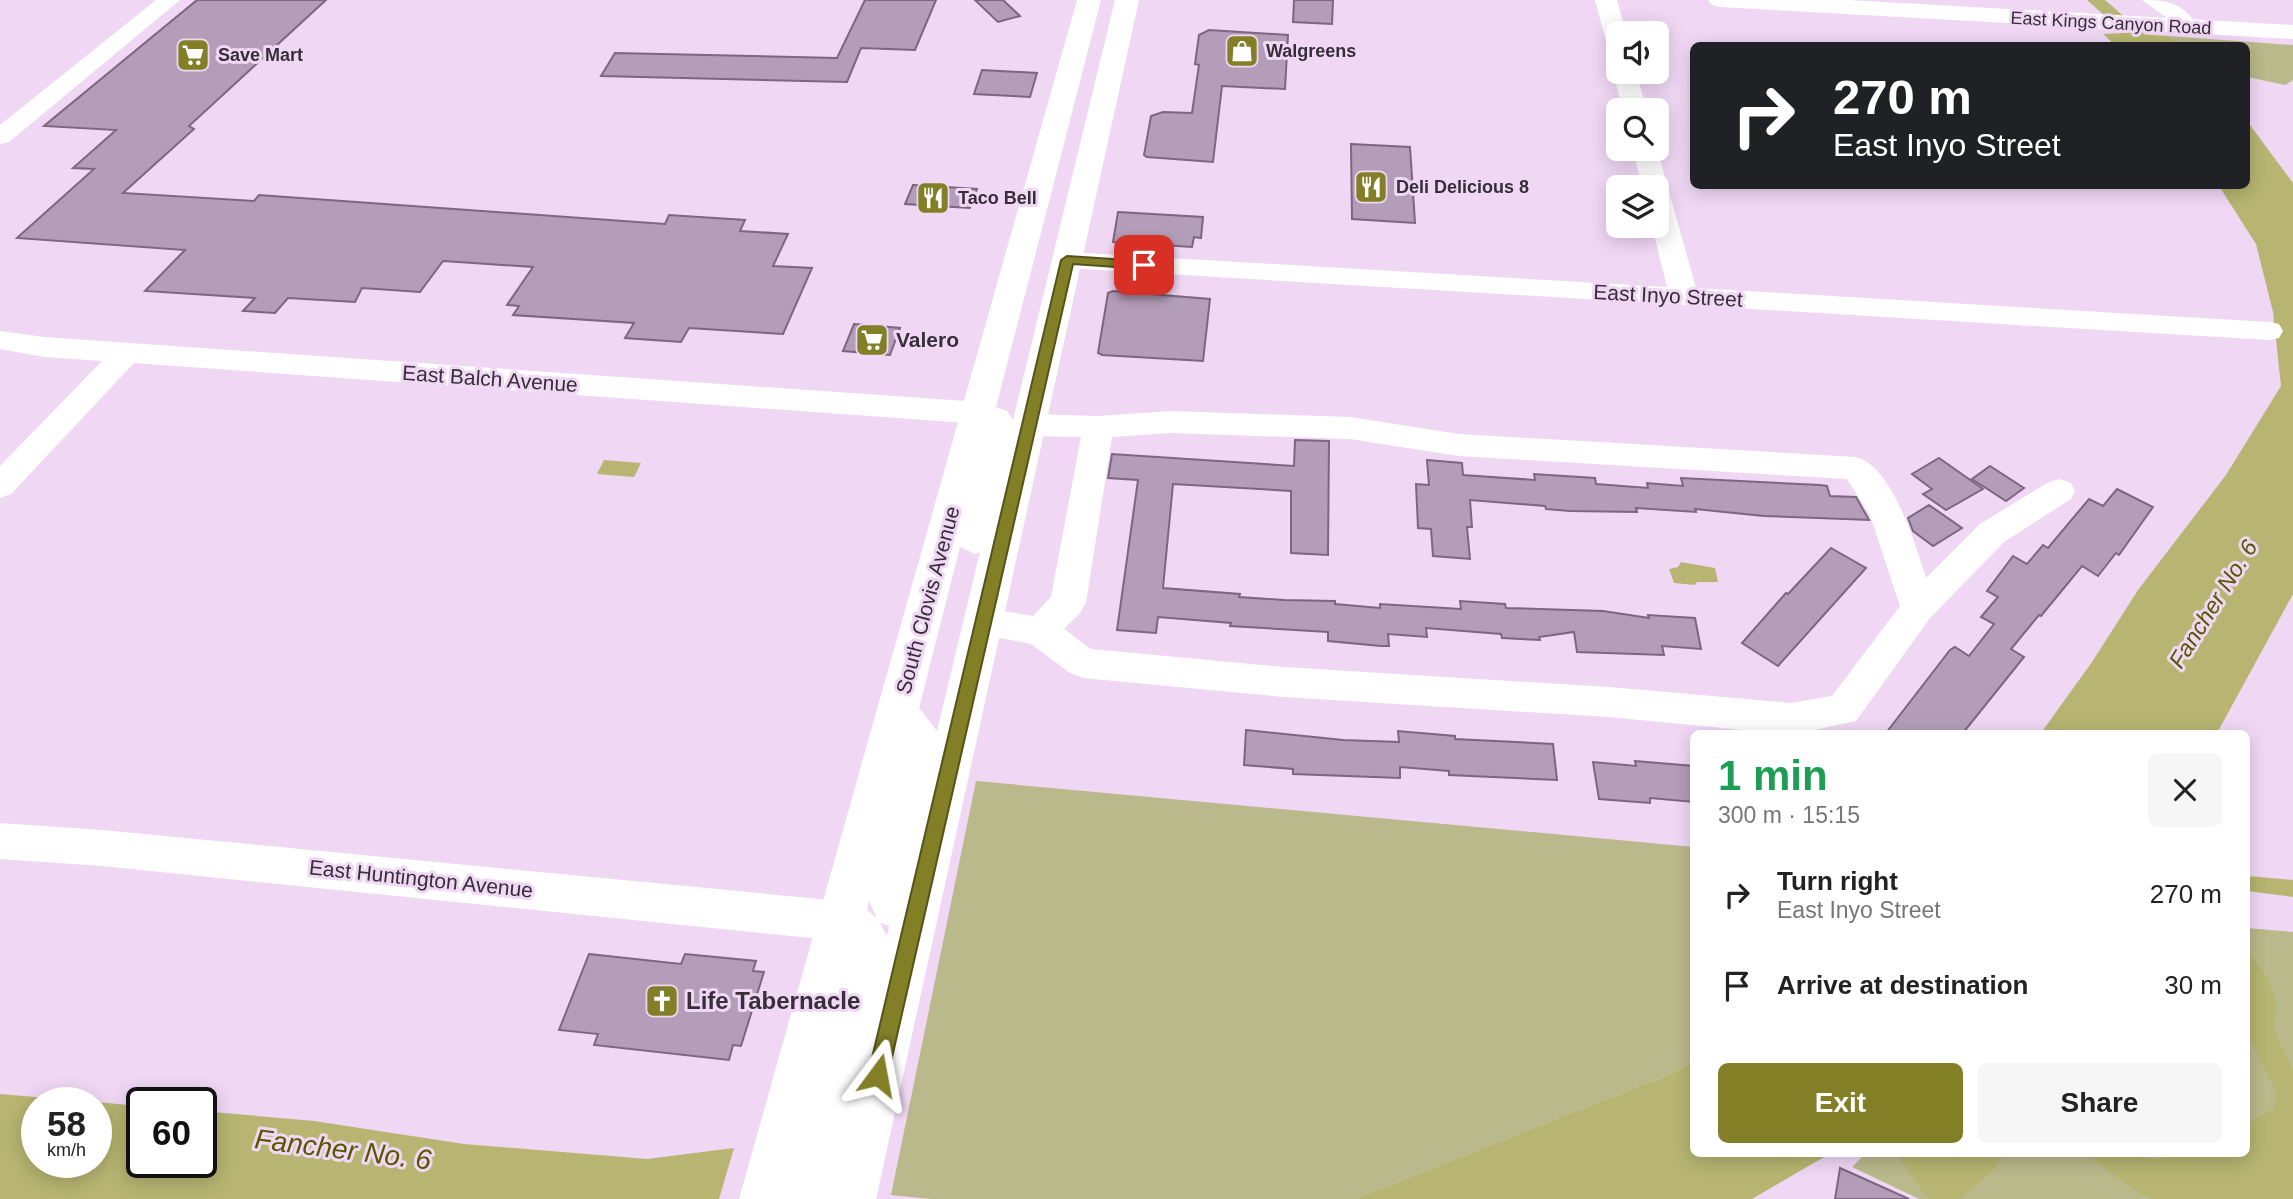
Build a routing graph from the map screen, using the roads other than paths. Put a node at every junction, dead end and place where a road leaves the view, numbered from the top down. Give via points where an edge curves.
1 (169, 0) edge
2 (1089, 0) edge
3 (1127, 0) edge
4 (1606, 0) edge
5 (1720, 0) edge
6 (1951, 0) edge
7 (2154, 0) edge
8 (2078, 14) junction
9 (2293, 19) edge
10 (2181, 20) junction
11 (1612, 21) edge
12 (2293, 33) edge
13 (1059, 112) junction
14 (0, 137) edge
15 (1090, 162) junction
16 (1039, 181) junction
17 (1669, 238) edge
18 (1067, 260) junction
19 (1684, 296) junction
20 (2269, 331) dead end
21 (0, 340) edge
22 (127, 352) junction
23 (979, 413) junction
24 (1030, 425) junction
25 (1098, 427) junction
26 (0, 486) edge
27 (2059, 491) dead end
28 (1918, 608) junction
29 (986, 613) junction
30 (1040, 631) junction
31 (898, 712) junction
32 (0, 841) edge
33 (915, 915) junction
34 (841, 921) junction
35 (809, 1197) edge

1 - 14 street
2 - 13 main road, South Clovis Avenue
3 - 15 main road
4 - 11 street
5 - 8 main road, East Kings Canyon Road
6 - 8 main road, East Kings Canyon Road
7 - 10 street
8 - 10 main road, East Kings Canyon Road
9 - 10 main road, East Kings Canyon Road
10 - 12 main road, East Kings Canyon Road
13 - 15 main road via 1076,125 1071,154
13 - 16 main road, South Clovis Avenue
15 - 18 main road
16 - 18 main road via 1054,213 1050,246
16 - 23 main road, South Clovis Avenue
17 - 19 street
18 - 19 street, East Inyo Street
18 - 24 main road
19 - 20 street, East Inyo Street
21 - 22 street, East Balch Avenue
22 - 23 street, East Balch Avenue
22 - 26 street
23 - 29 main road via 994,418 1000,426 970,566 971,580
23 - 31 main road, South Clovis Avenue
24 - 25 street
24 - 29 main road
25 - 28 street via 1171,422 1350,428 1459,445 1856,468 1871,482 1883,507
25 - 30 street via 1068,603
27 - 28 street via 1992,533
28 - 30 street via 1843,710 1791,719 1083,663
29 - 30 street
29 - 33 main road
31 - 33 main road via 922,744 889,894 895,906
31 - 34 main road, South Clovis Avenue
32 - 34 street, East Huntington Avenue
33 - 35 main road
34 - 35 main road via 864,937 866,975

